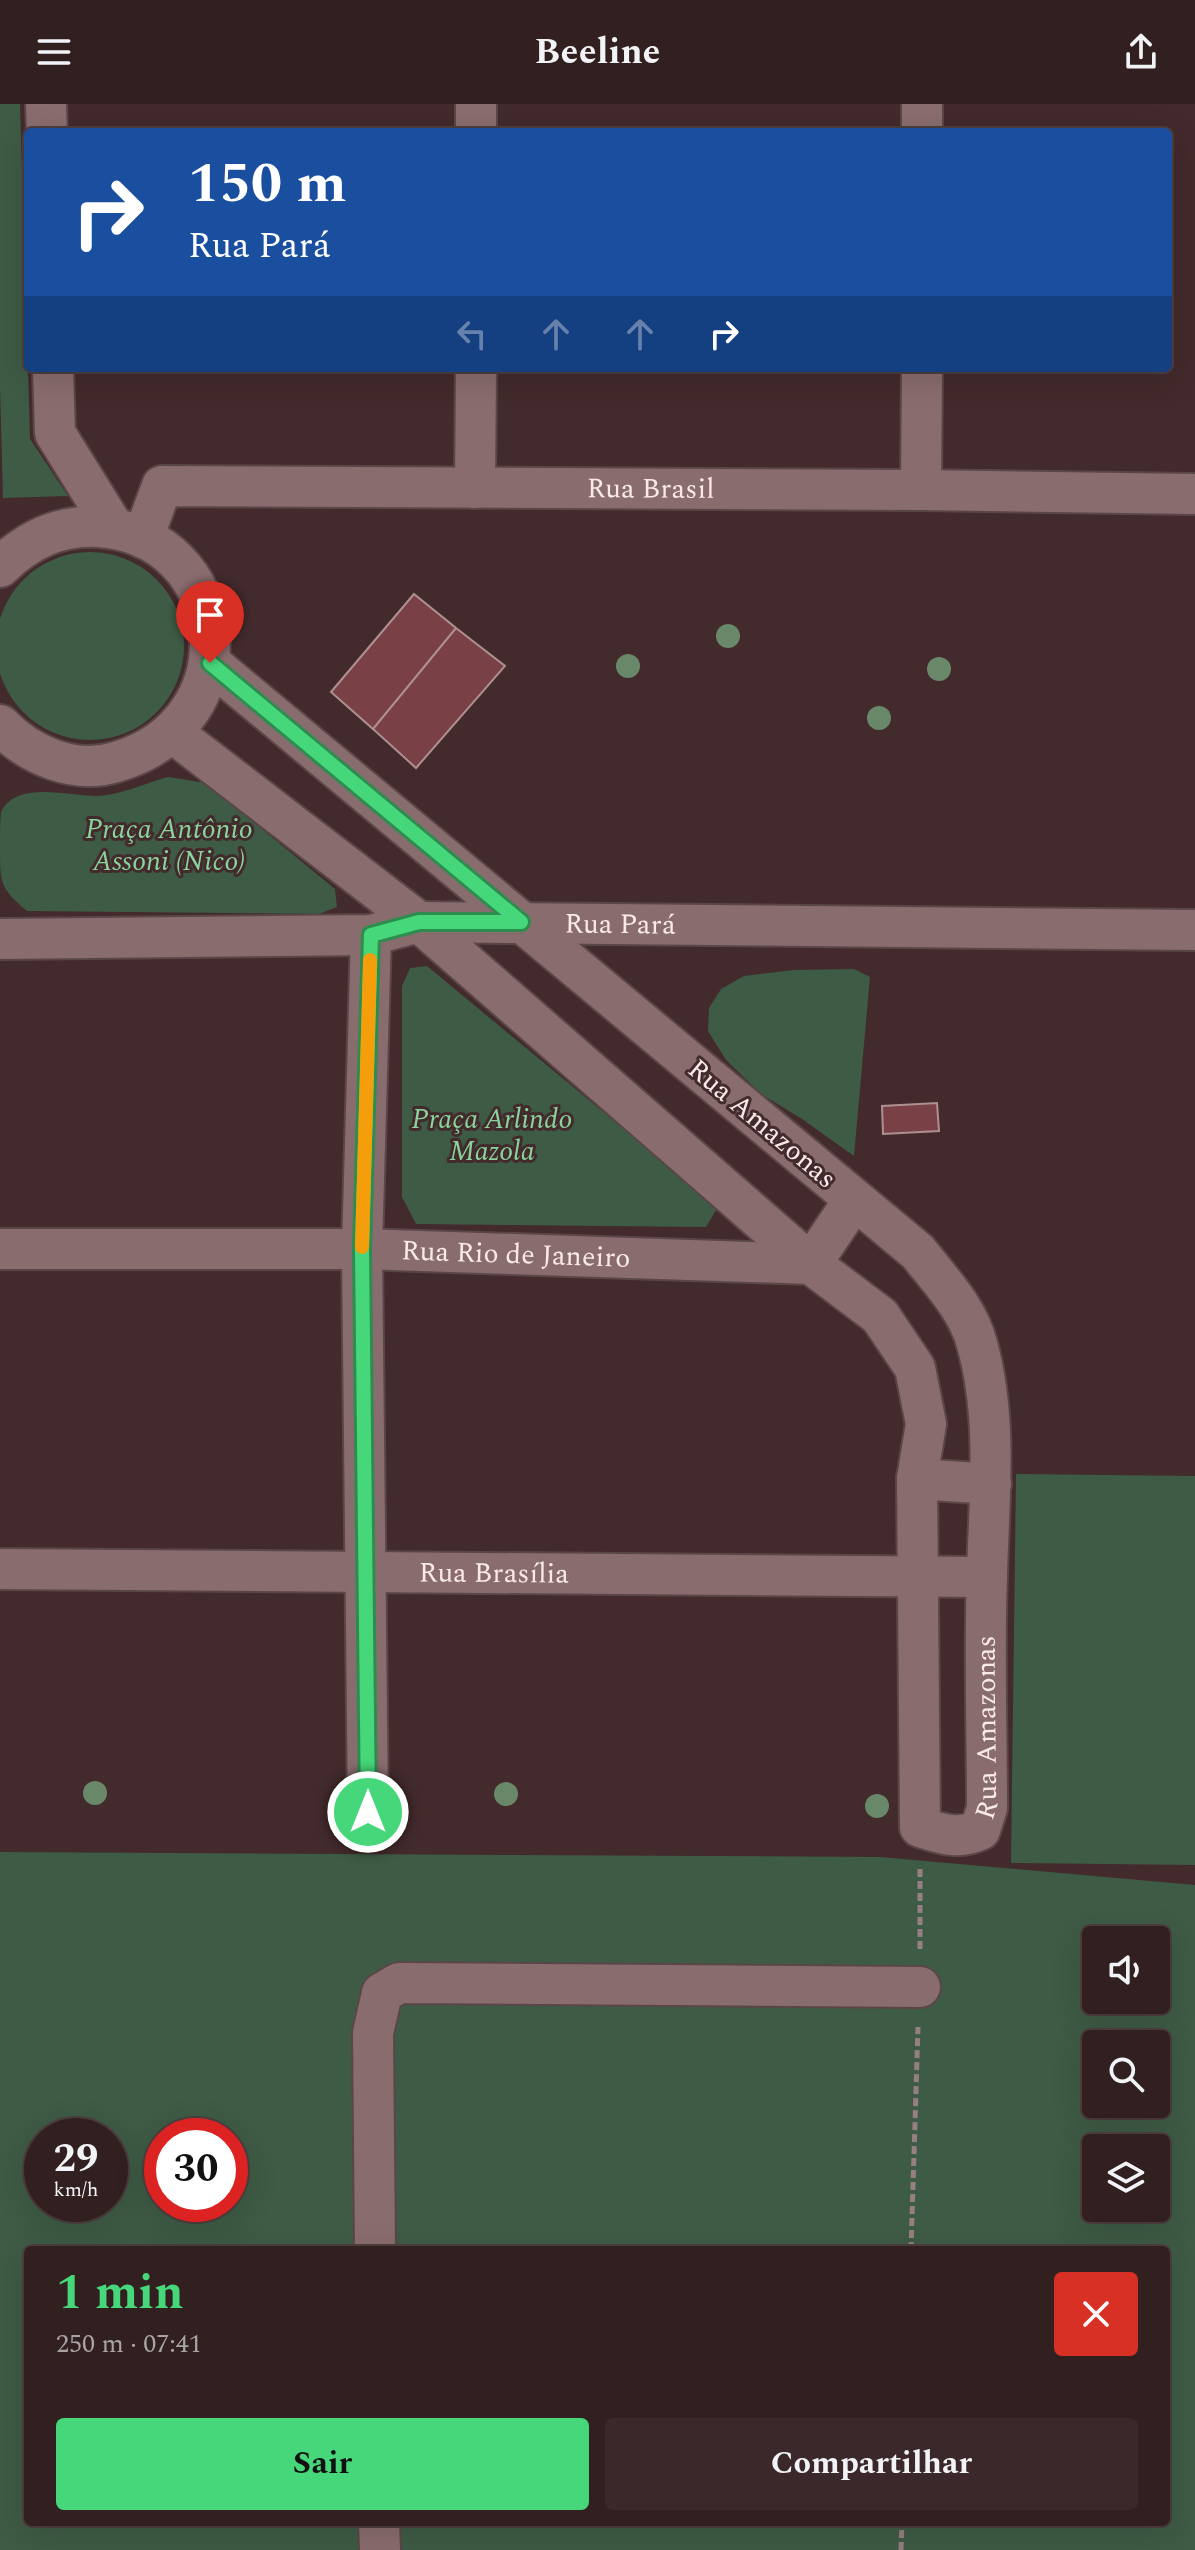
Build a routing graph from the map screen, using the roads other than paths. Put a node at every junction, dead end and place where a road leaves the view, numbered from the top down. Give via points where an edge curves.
1 (46, 104) edge
2 (476, 104) edge
3 (922, 104) edge
4 (47, 128) edge
5 (476, 128) edge
6 (922, 128) edge
7 (53, 372) edge
8 (476, 372) edge
9 (922, 372) edge
10 (475, 488) junction
11 (921, 490) junction
12 (1195, 494) edge
13 (128, 533) junction
14 (0, 567) edge
15 (210, 663) junction
16 (0, 725) edge
17 (173, 733) junction
18 (419, 922) junction
19 (521, 922) junction
20 (1195, 930) edge
21 (371, 935) junction
22 (0, 939) edge
23 (854, 1200) junction
24 (0, 1249) edge
25 (362, 1249) junction
26 (811, 1264) junction
27 (917, 1479) junction
28 (991, 1484) junction
29 (0, 1569) edge
30 (366, 1571) junction
31 (918, 1576) junction
32 (987, 1577) junction
33 (368, 1812) dead end
34 (920, 1987) road end
35 (375, 2246) edge
36 (379, 2526) edge
37 (380, 2550) edge

1 - 4 street
2 - 5 street
3 - 6 street
7 - 13 street via 55,433
8 - 10 street
9 - 11 street
10 - 11 street, Rua Brasil
10 - 13 street, Rua Brasil via 162,486
11 - 12 street, Rua Brasil
13 - 14 street via 80,526 48,533
13 - 15 street via 168,554 189,576 210,632
15 - 17 street via 191,712
15 - 19 street, Rua Amazonas
16 - 17 street via 43,757 77,766 112,764 145,753
17 - 18 street
18 - 19 street, Rua Pará
18 - 21 street, Rua Pará
18 - 26 street
19 - 20 street, Rua Pará
19 - 23 street, Rua Amazonas
21 - 22 street, Rua Pará
21 - 25 street
23 - 26 street
23 - 28 street, Rua Amazonas via 918,1252 956,1299 972,1331 989,1413
24 - 25 street, Rua Rio de Janeiro
25 - 26 street, Rua Rio de Janeiro
25 - 30 street
26 - 27 street via 880,1316 915,1368 926,1424
27 - 28 street
27 - 31 street
28 - 32 street, Rua Amazonas
29 - 30 street, Rua Brasília
30 - 31 street, Rua Brasília
30 - 33 street
31 - 32 street, Rua Brasília
31 - 32 street, Rua Amazonas via 920,1827 949,1836 967,1836 985,1822
34 - 35 street via 399,1983 382,1993 373,2033
36 - 37 street

